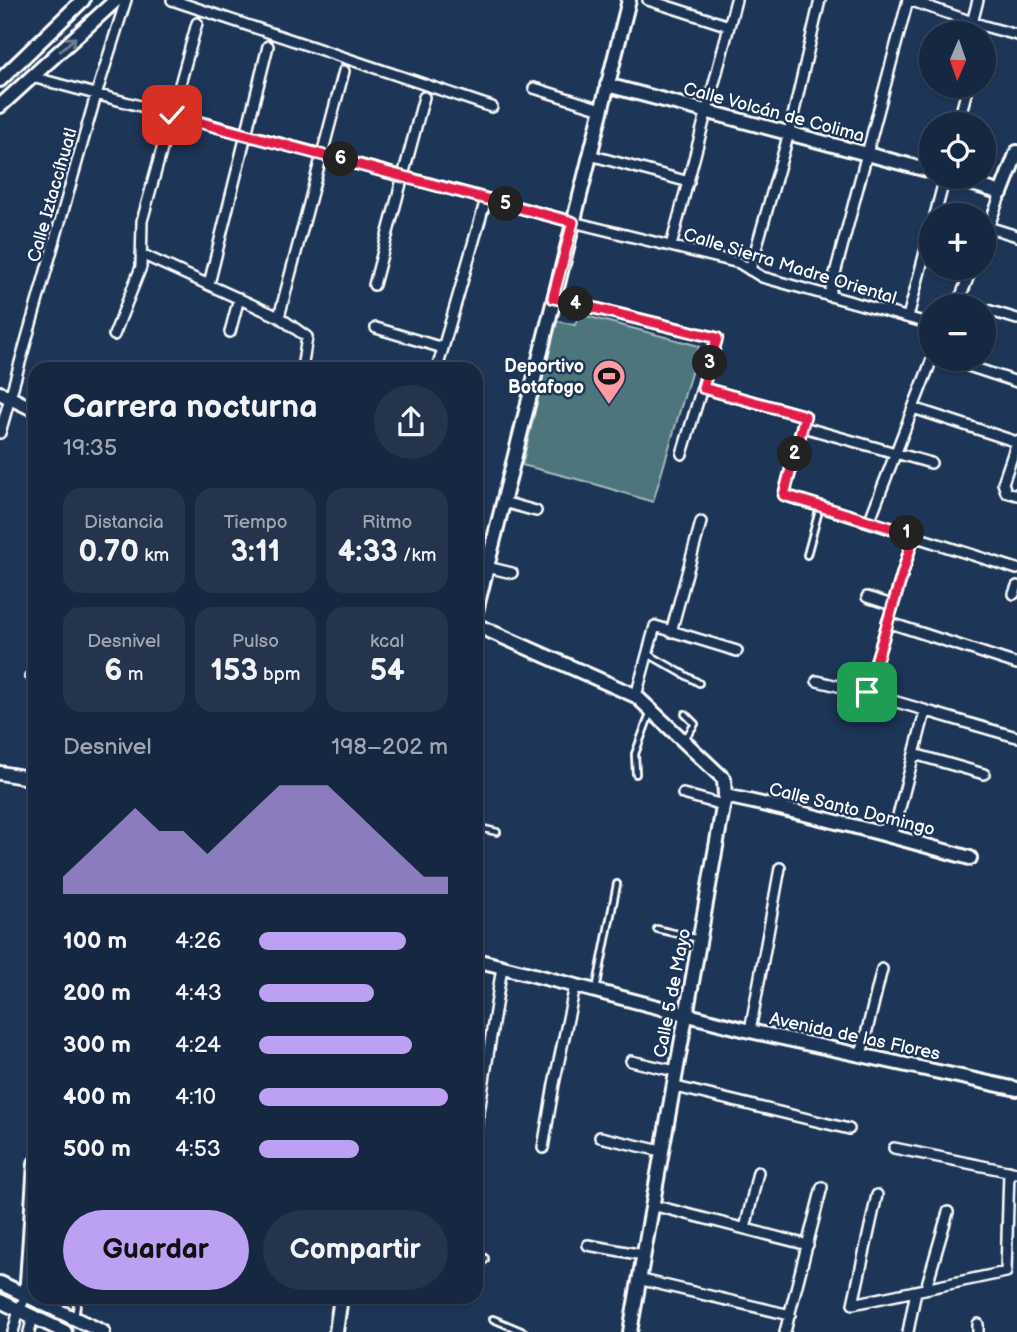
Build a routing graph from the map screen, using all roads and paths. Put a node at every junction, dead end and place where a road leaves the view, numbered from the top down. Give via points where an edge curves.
1 (83, 0) edge
2 (116, 0) edge
3 (127, 0) edge
4 (172, 0) edge
5 (629, 0) edge
6 (648, 0) edge
7 (736, 0) edge
8 (820, 0) edge
9 (908, 0) edge
10 (978, 0) edge
11 (966, 21) edge
12 (973, 21) edge
13 (197, 23) dead end
14 (729, 26) junction
15 (996, 32) edge
16 (1017, 35) edge
17 (268, 46) dead end
18 (344, 71) dead end
19 (32, 77) junction
20 (0, 80) edge
21 (607, 85) junction
22 (534, 88) dead end
23 (96, 95) junction
24 (424, 97) dead end
25 (0, 106) edge
26 (492, 107) dead end
27 (601, 109) junction
28 (708, 112) junction
29 (172, 115) junction
30 (789, 133) junction
31 (246, 134) junction
32 (1017, 152) edge
33 (324, 155) junction
34 (590, 155) junction
35 (866, 155) junction
36 (919, 168) edge
37 (401, 176) junction
38 (689, 182) junction
39 (988, 189) edge
40 (1001, 193) junction
41 (486, 199) junction
42 (996, 206) edge
43 (573, 222) junction
44 (996, 229) edge
45 (1017, 236) edge
46 (671, 246) junction
47 (141, 254) junction
48 (750, 270) junction
49 (919, 275) edge
50 (209, 284) junction
51 (374, 285) dead end
52 (829, 296) junction
53 (239, 298) junction
54 (553, 298) junction
55 (996, 313) edge
56 (279, 317) junction
57 (908, 317) junction
58 (1017, 319) edge
59 (919, 320) edge
60 (376, 328) dead end
61 (230, 332) dead end
62 (114, 335) dead end
63 (443, 348) junction
64 (303, 362) edge
65 (439, 362) edge
66 (927, 371) edge
67 (984, 371) edge
68 (1017, 382) edge
69 (703, 388) junction
70 (5, 396) edge
71 (28, 407) edge
72 (913, 408) junction
73 (803, 427) junction
74 (0, 433) edge
75 (1017, 442) edge
76 (682, 454) dead end
77 (895, 454) junction
78 (931, 463) dead end
79 (1017, 495) edge
80 (503, 502) junction
81 (820, 506) junction
82 (536, 511) dead end
83 (701, 522) dead end
84 (869, 522) junction
85 (914, 535) junction
86 (807, 555) dead end
87 (487, 567) junction
88 (1017, 569) edge
89 (512, 573) dead end
90 (483, 583) edge
91 (867, 597) dead end
92 (892, 605) junction
93 (887, 622) junction
94 (483, 628) edge
95 (671, 632) junction
96 (737, 651) dead end
97 (647, 653) junction
98 (1017, 664) edge
99 (817, 681) dead end
100 (698, 683) dead end
101 (867, 692) junction
102 (636, 696) junction
103 (651, 710) junction
104 (925, 712) junction
105 (685, 714) dead end
106 (1017, 737) edge
107 (684, 741) junction
108 (914, 754) junction
109 (0, 773) edge
110 (636, 774) dead end
111 (984, 775) dead end
112 (28, 778) edge
113 (682, 794) dead end
114 (724, 801) junction
115 (483, 829) edge
116 (876, 831) junction
117 (497, 832) dead end
118 (970, 859) dead end
119 (780, 868) dead end
120 (617, 884) dead end
121 (657, 929) dead end
122 (700, 939) junction
123 (483, 962) edge
124 (502, 967) junction
125 (882, 969) dead end
126 (575, 986) junction
127 (596, 991) junction
128 (686, 1014) junction
129 (750, 1031) junction
130 (861, 1055) junction
131 (631, 1061) dead end
132 (675, 1071) junction
133 (483, 1086) edge
134 (672, 1086) junction
135 (1017, 1089) edge
136 (849, 1129) dead end
137 (600, 1137) dead end
138 (544, 1148) dead end
139 (894, 1149) dead end
140 (661, 1151) junction
141 (758, 1172) dead end
142 (1013, 1172) edge
143 (822, 1187) dead end
144 (877, 1195) dead end
145 (652, 1205) junction
146 (948, 1212) dead end
147 (745, 1229) junction
148 (808, 1244) junction
149 (589, 1245) dead end
150 (643, 1255) junction
151 (638, 1279) junction
152 (0, 1283) edge
153 (28, 1286) edge
154 (921, 1289) junction
155 (26, 1296) junction
156 (0, 1301) edge
157 (43, 1304) edge
158 (77, 1304) edge
159 (340, 1304) edge
160 (19, 1310) junction
161 (790, 1315) junction
162 (33, 1317) junction
163 (75, 1319) junction
164 (493, 1319) dead end
165 (49, 1328) edge
166 (13, 1332) edge
167 (29, 1332) edge
168 (65, 1332) edge
169 (103, 1332) edge
170 (336, 1332) edge
171 (524, 1332) edge
172 (630, 1332) edge
173 (785, 1332) edge
174 (908, 1332) edge

1 - 20 street
19 -> 2 street
3 - 23 street, Calle Iztaccíhuatl
4 - 26 street
5 - 21 street
6 - 14 street
7 - 14 street
8 - 30 street
9 - 11 street
9 - 35 street
10 - 12 street
13 - 29 street
14 - 28 street
15 - 16 street
17 - 31 street
18 - 33 street
19 - 23 street, Calle Sierra Madre Oriental
19 - 25 street
21 - 27 street
21 - 28 street, Calle Volcán de Colima
22 - 27 street
23 - 29 street, Calle Sierra Madre Oriental
23 - 70 street, Calle Iztaccíhuatl
24 - 37 street
27 - 34 street
28 - 30 street, Calle Volcán de Colima
28 - 38 street
29 - 31 street, Calle Sierra Madre Oriental
29 - 47 street via 142,220
30 - 35 street, Calle Volcán de Colima
30 - 48 street
31 - 33 street, Calle Sierra Madre Oriental
31 - 50 street
32 - 40 street
33 - 37 street, Calle Sierra Madre Oriental
33 - 56 street
34 - 38 street
34 - 43 street
35 - 36 street, Calle Volcán de Colima
35 - 52 street
37 - 41 street, Calle Sierra Madre Oriental
37 - 51 street
38 - 46 street
39 - 40 street
40 - 42 street
41 - 43 street, Calle Sierra Madre Oriental
41 - 63 street
43 - 46 street, Calle Sierra Madre Oriental
43 - 54 street
44 - 45 street
46 - 48 street, Calle Sierra Madre Oriental via 739,263
47 - 50 street
47 - 62 street via 141,267
48 - 52 street, Calle Sierra Madre Oriental via 762,278
49 - 57 street
50 - 53 street
52 - 57 street, Calle Sierra Madre Oriental
53 - 56 street
53 - 61 street
54 - 69 street via 717,338
54 - 80 street
55 - 58 street
56 - 64 street via 307,337
57 - 59 street, Calle Sierra Madre Oriental
60 - 63 street
63 - 65 street
66 - 72 street
67 - 68 street
69 - 73 street via 805,416
69 - 76 street
70 - 71 street
70 - 74 street, Calle Iztaccíhuatl
72 - 75 street
72 - 77 street
73 - 77 street
73 - 81 street via 784,495
75 - 79 street via 1003,483 1006,492
77 - 78 street
77 - 84 street
80 - 82 street
80 - 87 street
81 - 84 street
81 - 86 lane
83 - 95 street
84 - 85 street
85 - 88 street
85 - 92 street
87 - 89 street
87 - 90 street
91 - 92 street
92 - 93 street
93 - 98 street
93 - 101 street
94 - 102 street
95 - 96 street
95 - 97 street via 655,626
97 - 100 lane
97 - 102 street
99 - 101 street
101 - 104 street
102 - 103 street
103 - 107 street
103 - 110 lane via 635,754
104 - 106 street
104 - 108 street
105 - 107 lane via 695,724
107 - 114 street via 724,779
108 - 111 street
108 - 116 street via 895,827
109 - 112 street
113 - 114 street
114 - 116 street, Calle Santo Domingo
114 - 122 street, Calle 5 de Mayo
115 - 117 lane
116 - 118 street, Calle Santo Domingo
119 - 129 street
120 - 127 lane
121 - 122 lane
122 - 128 street, Calle 5 de Mayo
123 - 124 street, Avenida de las Flores
124 - 126 street, Avenida de las Flores
124 - 133 street
125 - 130 street
126 - 127 street, Avenida de las Flores
126 - 138 street
127 - 128 street, Avenida de las Flores
128 - 129 street, Avenida de las Flores
128 - 132 street, Calle 5 de Mayo
129 - 130 street, Avenida de las Flores
130 - 135 street, Avenida de las Flores
131 - 132 street
132 - 134 street, Calle 5 de Mayo
134 - 136 street
134 - 140 street, Calle 5 de Mayo
137 - 140 street
139 - 142 street
140 - 145 street, Calle 5 de Mayo
141 - 147 street
142 - 154 street via 1006,1272
143 - 148 street
144 - 154 street via 853,1304
145 - 147 street
145 - 150 street, Calle 5 de Mayo
146 - 154 street
147 - 148 street
148 - 161 street
149 - 150 street
150 - 151 street, Calle 5 de Mayo
151 - 161 street
151 - 172 street, Calle 5 de Mayo
152 - 155 street
153 - 155 street
154 - 174 street
155 - 160 street
156 - 160 street
157 - 163 street
158 - 163 lane
159 - 170 street
160 - 162 street
160 - 166 street
161 - 173 street
162 - 165 street
162 - 167 street
163 - 169 street
164 - 171 lane
165 - 168 street

